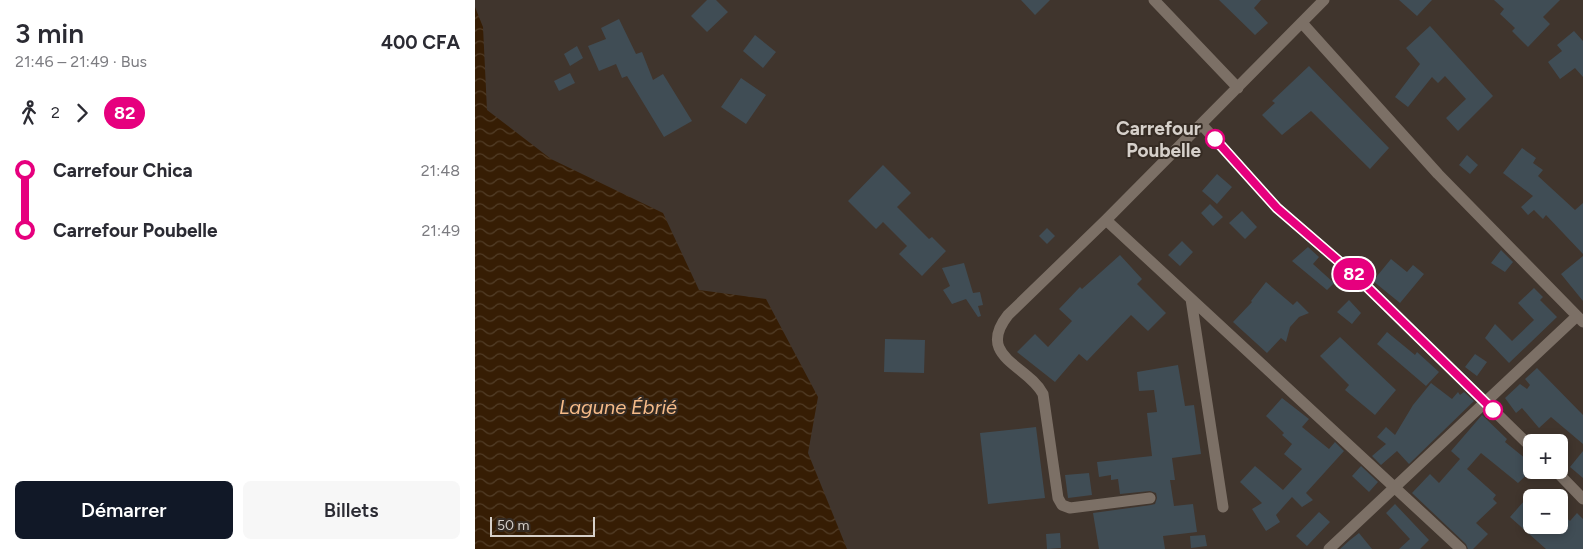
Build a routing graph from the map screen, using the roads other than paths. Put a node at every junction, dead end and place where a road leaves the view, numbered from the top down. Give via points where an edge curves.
1 (1154, 0) edge
2 (1324, 0) edge
3 (1303, 24) junction
4 (1238, 88) junction
5 (1202, 125) junction
6 (1106, 220) junction
7 (1191, 300) junction
8 (1580, 319) edge
9 (1485, 402) junction
10 (1523, 439) edge
11 (1564, 479) edge
12 (1395, 487) junction
13 (1150, 498) dead end
14 (1583, 499) edge
15 (1223, 507) dead end
16 (1329, 549) edge
17 (1461, 549) edge

1 - 4 street
2 - 3 street
3 - 4 street
3 - 8 street via 1438,174
4 - 5 street
5 - 6 street
5 - 9 street via 1277,208 1356,276
6 - 7 street
6 - 13 street via 1008,314 998,326 997,338 1001,351 1012,366 1039,386 1043,394 1058,498 1062,505 1069,508
7 - 12 street
7 - 15 street
8 - 9 street
9 - 10 street
9 - 12 street
11 - 14 street
12 - 16 street
12 - 17 street

